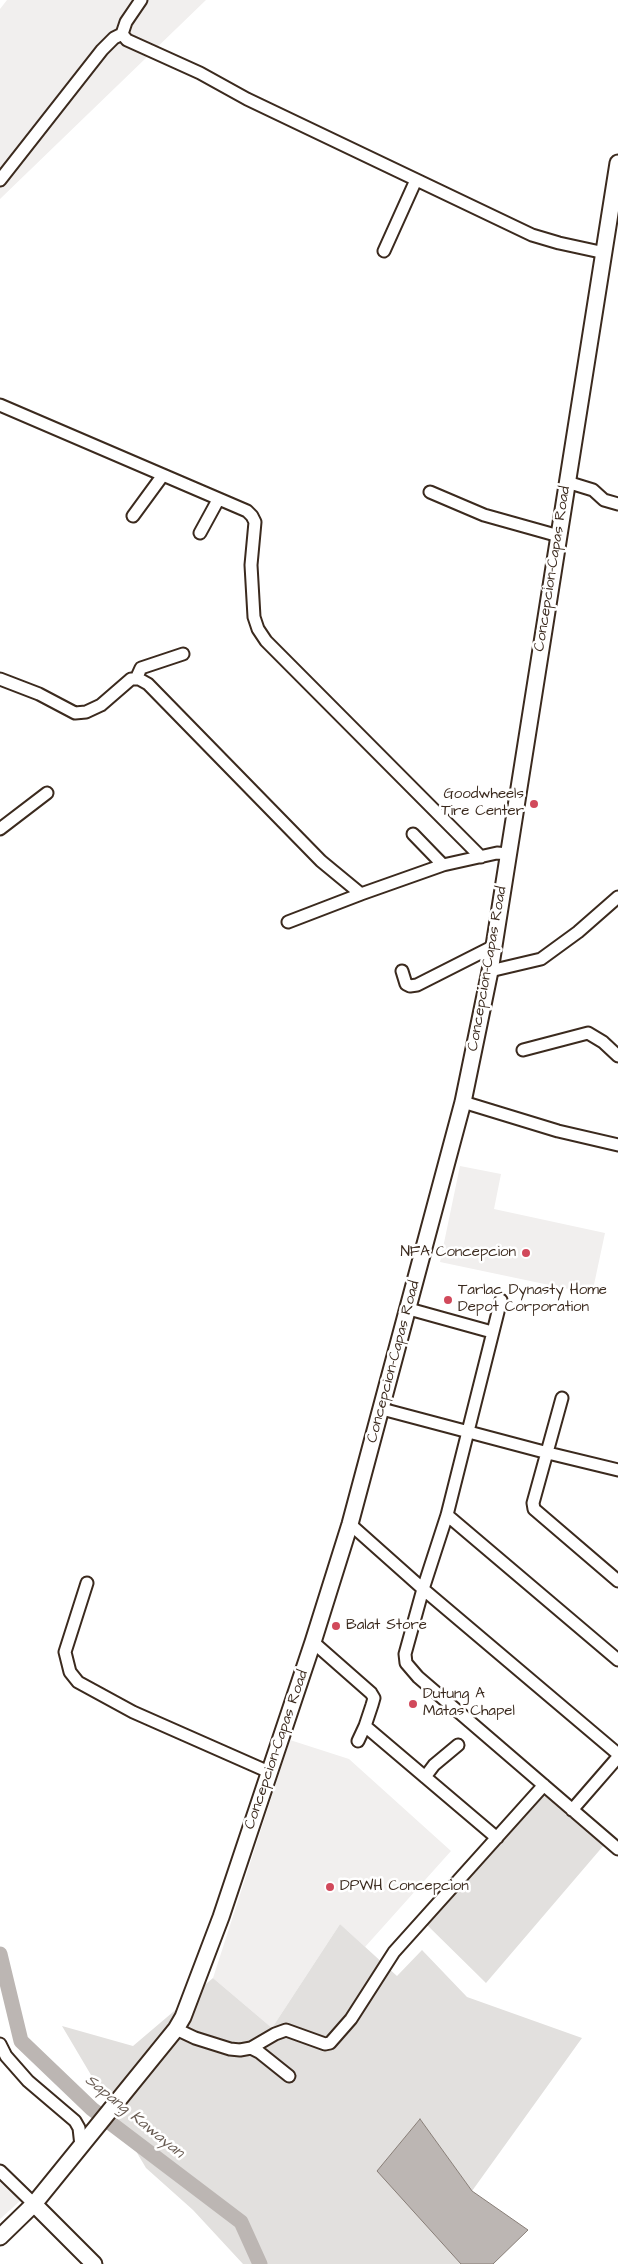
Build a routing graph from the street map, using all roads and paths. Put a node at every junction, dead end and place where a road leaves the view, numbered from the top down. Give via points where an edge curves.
1 (141, 0) edge
2 (122, 34) junction
3 (618, 163) edge
4 (0, 180) edge
5 (416, 180) junction
6 (384, 251) dead end
7 (605, 253) junction
8 (0, 404) edge
9 (163, 475) junction
10 (567, 482) junction
11 (430, 492) dead end
12 (218, 500) junction
13 (618, 504) edge
14 (133, 516) dead end
15 (200, 532) dead end
16 (559, 536) junction
17 (183, 654) dead end
18 (0, 679) edge
19 (136, 679) junction
20 (47, 793) dead end
21 (0, 829) edge
22 (413, 834) dead end
23 (508, 854) junction
24 (481, 856) junction
25 (442, 865) junction
26 (361, 894) junction
27 (618, 897) edge
28 (288, 922) dead end
29 (494, 946) junction
30 (402, 970) dead end
31 (490, 971) junction
32 (523, 1050) dead end
33 (618, 1056) edge
34 (463, 1102) junction
35 (618, 1145) edge
36 (501, 1300) dead end
37 (409, 1309) junction
38 (492, 1332) junction
39 (562, 1398) dead end
40 (382, 1409) junction
41 (467, 1430) junction
42 (548, 1453) junction
43 (618, 1470) edge
44 (446, 1515) junction
45 (350, 1524) junction
46 (618, 1581) edge
47 (87, 1583) dead end
48 (422, 1589) junction
49 (313, 1642) junction
50 (618, 1660) edge
51 (365, 1726) junction
52 (358, 1740) dead end
53 (458, 1745) dead end
54 (618, 1756) edge
55 (269, 1772) junction
56 (425, 1776) junction
57 (544, 1785) junction
58 (572, 1810) junction
59 (497, 1838) junction
60 (618, 1849) edge
61 (176, 2029) junction
62 (0, 2044) edge
63 (251, 2048) junction
64 (289, 2076) dead end
65 (85, 2142) junction
66 (0, 2171) edge
67 (34, 2204) junction
68 (0, 2237) edge
69 (94, 2264) edge

1 - 2 street
2 - 4 street via 102,50
2 - 5 street via 127,40
3 - 7 main road, Concepcion-Capas Road
5 - 6 street
5 - 7 street via 532,235
7 - 10 main road, Concepcion-Capas Road
8 - 9 street
9 - 12 street
9 - 14 street
10 - 13 street via 594,490 604,500
10 - 16 main road, Concepcion-Capas Road
11 - 16 street via 484,515
12 - 15 street
12 - 24 street via 247,511 255,522 251,565 254,617 266,642
16 - 23 main road, Concepcion-Capas Road
17 - 19 street via 141,668
18 - 19 street via 75,713 101,705 125,683
19 - 26 street via 148,684 321,861
20 - 21 street
22 - 25 street
23 - 24 street
23 - 29 main road, Concepcion-Capas Road
24 - 25 street
25 - 26 street
26 - 28 street
27 - 31 street via 541,959
29 - 30 street via 416,985 406,984
29 - 31 main road, Concepcion-Capas Road
31 - 34 main road, Concepcion-Capas Road
32 - 33 street via 588,1033
34 - 35 street via 558,1131
34 - 37 main road, Concepcion-Capas Road
36 - 38 street
37 - 38 street
37 - 40 main road, Concepcion-Capas Road
38 - 41 street
39 - 42 street
40 - 41 street
40 - 45 main road, Concepcion-Capas Road
41 - 42 street
41 - 44 street
42 - 43 street
42 - 46 street via 534,1509
44 - 48 street
44 - 50 street
45 - 48 street
45 - 49 main road, Concepcion-Capas Road
47 - 55 street via 65,1652 70,1672 78,1682 133,1712
48 - 54 street
48 - 57 street via 405,1654 406,1663 418,1677
49 - 51 street via 371,1693 374,1698
49 - 55 main road, Concepcion-Capas Road
51 - 52 street
51 - 56 street
53 - 56 street
54 - 58 street
55 - 61 main road, Concepcion-Capas Road via 221,1917
56 - 59 street
57 - 58 street
57 - 59 street
58 - 60 street
59 - 63 street via 394,1952 335,2039 325,2044 286,2030
61 - 63 street via 230,2049
61 - 65 main road, Concepcion-Capas Road
62 - 65 street via 28,2081 75,2121
63 - 64 street
65 - 67 main road, Concepcion-Capas Road
66 - 67 street
67 - 68 main road, Concepcion-Capas Road
67 - 69 main road

